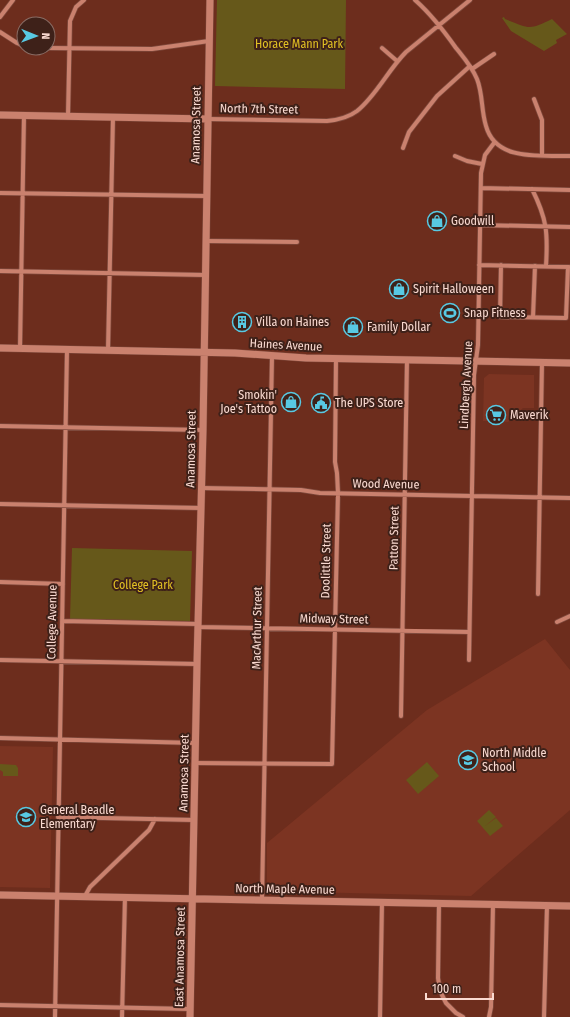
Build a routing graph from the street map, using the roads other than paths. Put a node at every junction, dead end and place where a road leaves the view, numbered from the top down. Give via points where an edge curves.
1 (13, 0) edge
2 (84, 0) edge
3 (210, 0) edge
4 (415, 0) edge
5 (470, 0) edge
6 (0, 17) edge
7 (439, 25) junction
8 (0, 32) edge
9 (209, 41) junction
10 (16, 42) edge
11 (56, 48) edge
12 (69, 48) junction
13 (382, 48) dead end
14 (494, 54) dead end
15 (398, 61) junction
16 (471, 68) junction
17 (534, 99) dead end
18 (0, 115) edge
19 (24, 116) junction
20 (68, 116) junction
21 (113, 117) junction
22 (208, 119) junction
23 (494, 142) junction
24 (403, 148) dead end
25 (542, 155) junction
26 (455, 156) dead end
27 (570, 156) edge
28 (482, 164) junction
29 (481, 188) junction
30 (532, 189) junction
31 (570, 190) edge
32 (0, 193) edge
33 (23, 193) junction
34 (111, 195) junction
35 (206, 196) junction
36 (480, 225) junction
37 (546, 227) junction
38 (570, 227) edge
39 (206, 241) junction
40 (297, 242) dead end
41 (479, 265) junction
42 (501, 265) junction
43 (535, 266) junction
44 (546, 266) junction
45 (569, 267) edge
46 (0, 271) edge
47 (21, 271) junction
48 (110, 273) junction
49 (205, 275) junction
50 (533, 317) junction
51 (0, 348) edge
52 (20, 349) junction
53 (67, 350) junction
54 (108, 351) junction
55 (204, 352) junction
56 (272, 356) junction
57 (336, 358) junction
58 (407, 360) junction
59 (476, 361) junction
60 (542, 362) junction
61 (570, 363) edge
62 (0, 426) edge
63 (66, 427) junction
64 (203, 430) junction
65 (201, 488) junction
66 (270, 490) junction
67 (338, 493) junction
68 (404, 495) junction
69 (472, 496) junction
70 (540, 498) junction
71 (570, 498) edge
72 (0, 504) edge
73 (64, 506) junction
74 (200, 508) junction
75 (0, 582) edge
76 (63, 584) junction
77 (538, 594) dead end
78 (570, 616) edge
79 (62, 621) junction
80 (556, 622) dead end
81 (198, 625) junction
82 (267, 628) junction
83 (335, 629) junction
84 (402, 630) junction
85 (469, 632) junction
86 (0, 660) edge
87 (469, 660) dead end
88 (61, 662) junction
89 (197, 664) junction
90 (401, 716) dead end
91 (0, 738) edge
92 (60, 739) junction
93 (196, 742) junction
94 (195, 763) junction
95 (264, 764) junction
96 (58, 817) junction
97 (155, 819) junction
98 (194, 820) junction
99 (0, 895) edge
100 (56, 896) junction
101 (84, 896) junction
102 (125, 896) junction
103 (192, 898) junction
104 (262, 900) junction
105 (382, 902) junction
106 (439, 903) junction
107 (494, 905) junction
108 (546, 906) junction
109 (570, 906) edge
110 (0, 1005) edge
111 (55, 1006) junction
112 (122, 1007) junction
113 (190, 1013) edge
114 (54, 1017) edge
115 (122, 1017) edge
116 (380, 1017) edge
117 (463, 1017) edge
118 (489, 1017) edge
119 (544, 1017) edge

1 - 6 street
2 - 12 street via 71,15
3 - 9 main road, Anamosa Street
4 - 7 street
5 - 7 street, North 7th Street
7 - 15 street, North 7th Street
7 - 16 street
8 - 10 street
9 - 12 street via 152,50
9 - 22 main road, Anamosa Street
11 - 12 street
12 - 20 street
13 - 15 street
14 - 16 street
15 - 22 street, North 7th Street via 362,106 337,120
16 - 23 street via 480,88 486,127
16 - 24 street via 441,91 409,132
17 - 25 street via 542,120
18 - 19 main road, North 7th Street
19 - 20 main road, North 7th Street
19 - 33 street
20 - 21 main road, North 7th Street
21 - 22 main road, North 7th Street
21 - 34 street
22 - 35 main road, Anamosa Street
23 - 25 street via 512,153
23 - 28 street, Lindbergh Avenue
25 - 27 street
26 - 28 street
28 - 29 street, Lindbergh Avenue
29 - 30 street
29 - 36 street, Lindbergh Avenue
30 - 31 street
30 - 37 street
32 - 33 street
33 - 34 street
33 - 47 street
34 - 35 street
34 - 48 street
35 - 39 main road, Anamosa Street
36 - 37 street
36 - 41 street, Lindbergh Avenue
37 - 38 street
37 - 44 street
39 - 40 street
39 - 49 main road, Anamosa Street
41 - 42 street
41 - 59 street, Lindbergh Avenue
42 - 43 street
42 - 50 street via 500,317
43 - 44 street
43 - 50 street
44 - 45 street
45 - 50 street via 566,318
46 - 47 street
47 - 48 street
47 - 52 street
48 - 49 street
48 - 54 street
49 - 55 main road, Anamosa Street
51 - 52 main road, Haines Avenue
52 - 53 main road, Haines Avenue
53 - 54 main road, Haines Avenue
53 - 63 street, College Avenue
54 - 55 main road, Haines Avenue
55 - 56 main road, Haines Avenue
55 - 64 main road, Anamosa Street
56 - 57 main road, Haines Avenue
56 - 66 street, MacArthur Street
57 - 58 main road, Haines Avenue
57 - 67 street, Doolittle Street via 335,462
58 - 59 main road, Haines Avenue
58 - 68 street, Patton Street
59 - 60 main road, Haines Avenue
59 - 69 street, Lindbergh Avenue
60 - 61 main road, Haines Avenue
60 - 70 street
62 - 63 street
63 - 64 street
63 - 73 street, College Avenue
64 - 65 main road, Anamosa Street
65 - 66 street, Wood Avenue
65 - 74 main road, Anamosa Street
66 - 67 street, Wood Avenue
66 - 82 street, MacArthur Street
67 - 68 street, Wood Avenue
67 - 83 street, Doolittle Street
68 - 69 street, Wood Avenue
68 - 84 street, Patton Street
69 - 70 street, Wood Avenue
69 - 85 street, Lindbergh Avenue
70 - 71 street, Wood Avenue
70 - 77 street
72 - 73 street
73 - 74 street
73 - 76 street, College Avenue
74 - 81 main road, Anamosa Street
75 - 76 street
76 - 79 street, College Avenue
78 - 80 street
79 - 81 street, Midway Street
79 - 88 street, College Avenue
81 - 82 street, Midway Street
81 - 89 main road, Anamosa Street
82 - 83 street, Midway Street
82 - 95 street, MacArthur Street
83 - 84 street, Midway Street
83 - 95 street, Doolittle Street via 332,764
84 - 85 street, Midway Street
84 - 90 street, Patton Street
85 - 87 street, Lindbergh Avenue
86 - 88 street
88 - 89 street
88 - 92 street, College Avenue
89 - 93 main road, Anamosa Street
91 - 92 street
92 - 93 street
92 - 96 street, College Avenue
93 - 94 main road, Anamosa Street
94 - 95 street
94 - 98 main road, Anamosa Street
95 - 104 street, MacArthur Street
96 - 97 street
96 - 100 street, College Avenue
97 - 98 street
97 - 101 street via 149,830 90,887
98 - 103 main road, Anamosa Street
99 - 100 main road, North Maple Avenue
100 - 101 main road, North Maple Avenue
100 - 111 street, College Avenue
101 - 102 main road, North Maple Avenue
102 - 103 main road, North Maple Avenue
102 - 112 street
103 - 104 main road, North Maple Avenue
103 - 113 main road, East Anamosa Street
104 - 105 main road, North Maple Avenue
105 - 106 main road, North Maple Avenue
105 - 116 street
106 - 107 main road, North Maple Avenue
106 - 117 street via 440,991 446,1003
107 - 108 main road, North Maple Avenue
107 - 118 street
108 - 109 main road, North Maple Avenue
108 - 119 street
110 - 111 street
111 - 112 street
111 - 114 street, College Avenue
112 - 113 street
112 - 115 street

